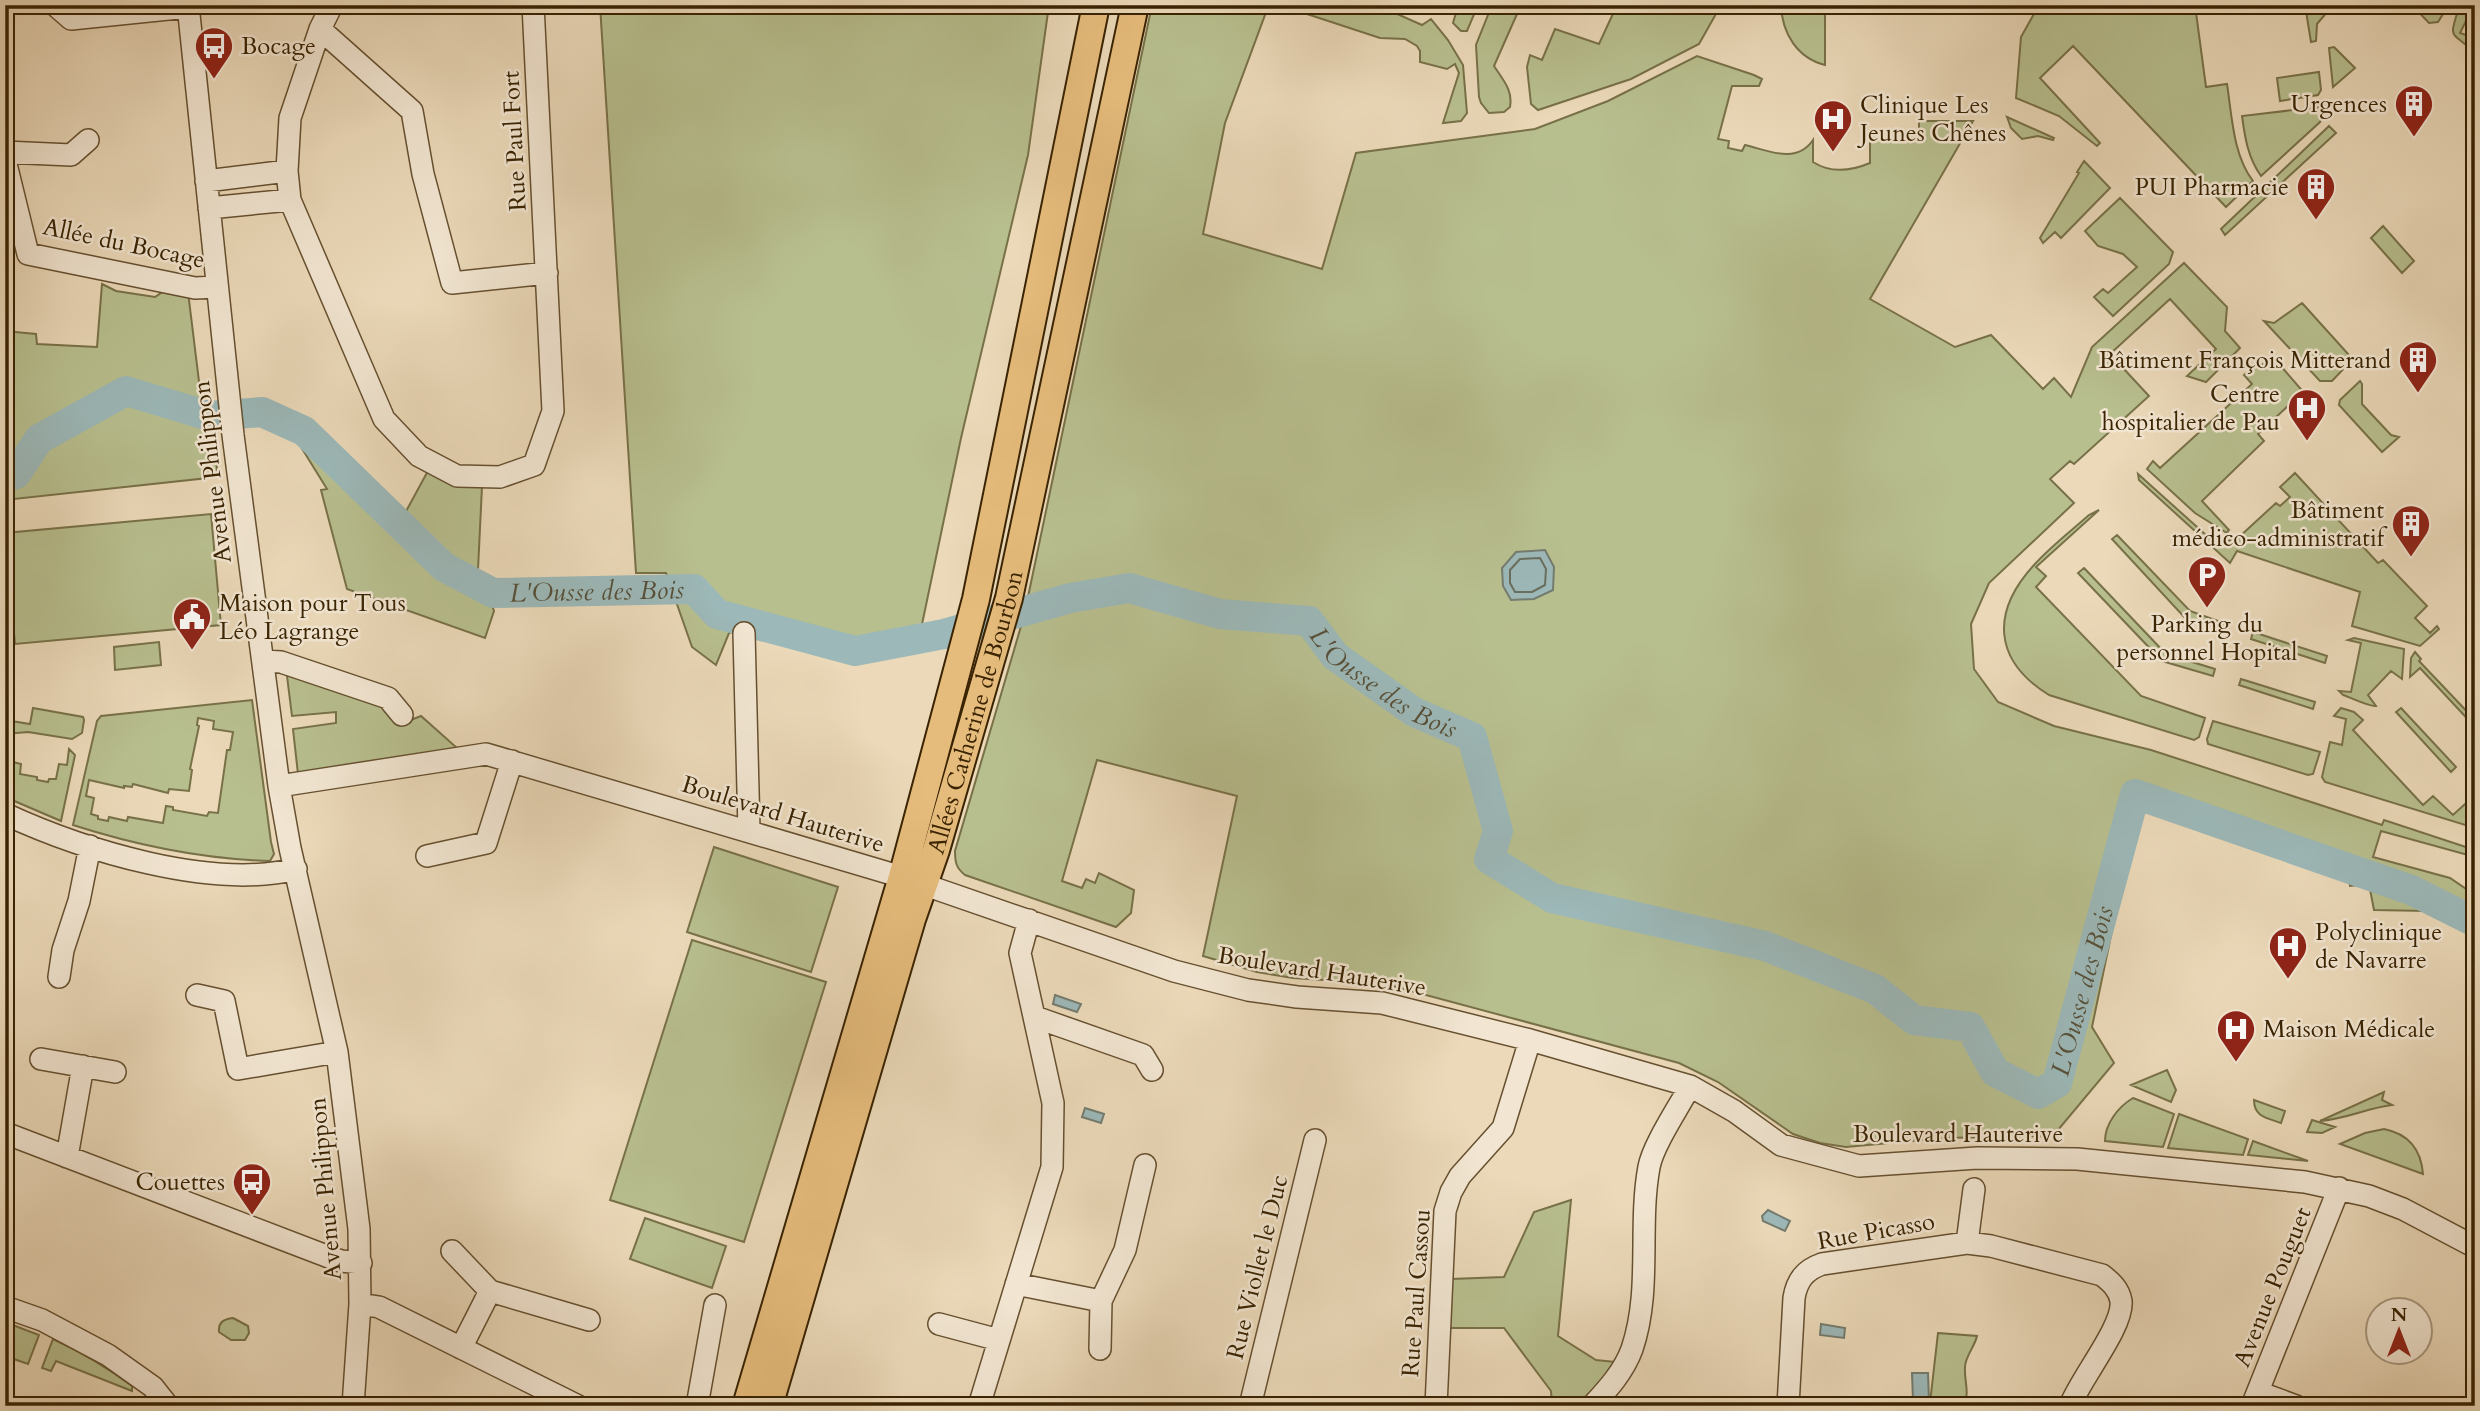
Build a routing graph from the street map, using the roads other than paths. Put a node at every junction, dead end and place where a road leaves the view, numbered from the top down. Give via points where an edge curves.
1 (55, 5) edge
2 (332, 5) edge
3 (533, 5) edge
4 (1096, 5) edge
5 (1135, 5) edge
6 (188, 6) edge
7 (320, 29) junction
8 (88, 140) dead end
9 (5, 152) edge
10 (5, 160) edge
11 (287, 171) junction
12 (206, 181) junction
13 (9, 191) edge
14 (290, 200) junction
15 (209, 208) junction
16 (547, 273) junction
17 (218, 287) junction
18 (744, 633) dead end
19 (264, 661) junction
20 (402, 715) dead end
21 (512, 761) junction
22 (279, 786) junction
23 (5, 814) edge
24 (749, 831) junction
25 (90, 846) junction
26 (427, 856) dead end
27 (296, 869) junction
28 (912, 881) junction
29 (1028, 920) junction
30 (59, 977) dead end
31 (197, 995) dead end
32 (1035, 1017) junction
33 (1530, 1040) junction
34 (337, 1052) junction
35 (41, 1059) dead end
36 (83, 1066) junction
37 (1152, 1070) dead end
38 (115, 1072) dead end
39 (1690, 1086) junction
40 (5, 1133) edge
41 (1315, 1140) dead end
42 (67, 1157) junction
43 (1145, 1165) dead end
44 (2339, 1188) junction
45 (1974, 1189) dead end
46 (1967, 1243) junction
47 (2475, 1247) edge
48 (452, 1251) dead end
49 (361, 1263) junction
50 (1016, 1284) junction
51 (490, 1291) junction
52 (1101, 1301) junction
53 (360, 1304) junction
54 (715, 1305) dead end
55 (5, 1307) edge
56 (589, 1320) dead end
57 (939, 1324) dead end
58 (999, 1340) junction
59 (461, 1348) junction
60 (1100, 1349) dead end
61 (2255, 1399) edge
62 (168, 1406) edge
63 (354, 1406) edge
64 (578, 1406) edge
65 (697, 1406) edge
66 (746, 1406) edge
67 (769, 1406) edge
68 (979, 1406) edge
69 (1250, 1406) edge
70 (1436, 1406) edge
71 (1592, 1406) edge
72 (1788, 1406) edge
73 (2070, 1406) edge
74 (2295, 1406) edge

1 - 6 street via 71,19
2 - 7 street
3 - 16 street, Rue Paul Fort
4 - 28 main road, Allées Catherine de Bourbon via 976,599
5 - 28 main road, Allées Catherine de Bourbon via 1009,598 936,850
6 - 12 street, Avenue Philippon
7 - 11 street via 290,118
7 - 16 street via 412,111 423,174 452,283
8 - 9 street via 71,155
10 - 13 street, Allée du Bocage
11 - 12 street
11 - 14 street
12 - 15 street, Avenue Philippon
13 - 17 street, Allée du Bocage via 28,254 195,288
14 - 15 street
14 - 16 street, Rue Paul Fort via 384,419 419,456 457,476 500,477 534,465 554,411
15 - 17 street, Avenue Philippon
17 - 19 street, Avenue Philippon
18 - 24 street
19 - 20 street via 281,662 388,698
19 - 22 street, Avenue Philippon
21 - 22 street, Boulevard Hauterive via 486,754
21 - 24 street, Boulevard Hauterive
21 - 26 street via 486,843
22 - 27 street, Avenue Philippon
23 - 25 street
24 - 28 street, Boulevard Hauterive
25 - 27 street via 217,874 267,875
25 - 30 street
27 - 34 street, Avenue Philippon
28 - 29 street, Boulevard Hauterive
28 - 66 main road, Allées Catherine de Bourbon
28 - 67 main road, Allées Catherine de Bourbon
29 - 32 street via 1020,953
29 - 33 street, Boulevard Hauterive via 1174,971 1248,990 1382,1003
31 - 34 street via 224,1001 238,1069
32 - 37 street via 1143,1055
32 - 50 street via 1053,1103 1052,1167
33 - 39 street, Boulevard Hauterive
33 - 70 street, Rue Paul Cassou via 1503,1128 1460,1176 1445,1211
34 - 49 street, Avenue Philippon
35 - 36 street
36 - 38 street
36 - 42 street
39 - 44 street, Boulevard Hauterive via 1781,1145 1859,1166 1978,1158 2077,1159
39 - 71 street via 1649,1167 1642,1299 1632,1350
40 - 42 street
41 - 69 street, Rue Viollet le Duc
42 - 49 street via 329,1257
43 - 52 street via 1125,1250
44 - 47 street, Boulevard Hauterive via 2403,1209
44 - 61 street, Avenue Pouguet
45 - 46 street, Rue Picasso
46 - 72 street, Rue Picasso via 1822,1264 1807,1272 1796,1286 1794,1298
46 - 73 street, Rue Picasso via 2102,1275 2112,1282 2121,1300 2118,1321
48 - 51 street
49 - 53 street, Avenue Philippon
50 - 52 street
50 - 58 street
51 - 56 street
51 - 59 street
52 - 60 street
53 - 59 street via 379,1307
53 - 63 street, Avenue Philippon
54 - 65 street
55 - 62 street via 42,1320 108,1355 153,1387
57 - 58 street
58 - 68 street
59 - 64 street
61 - 74 street

